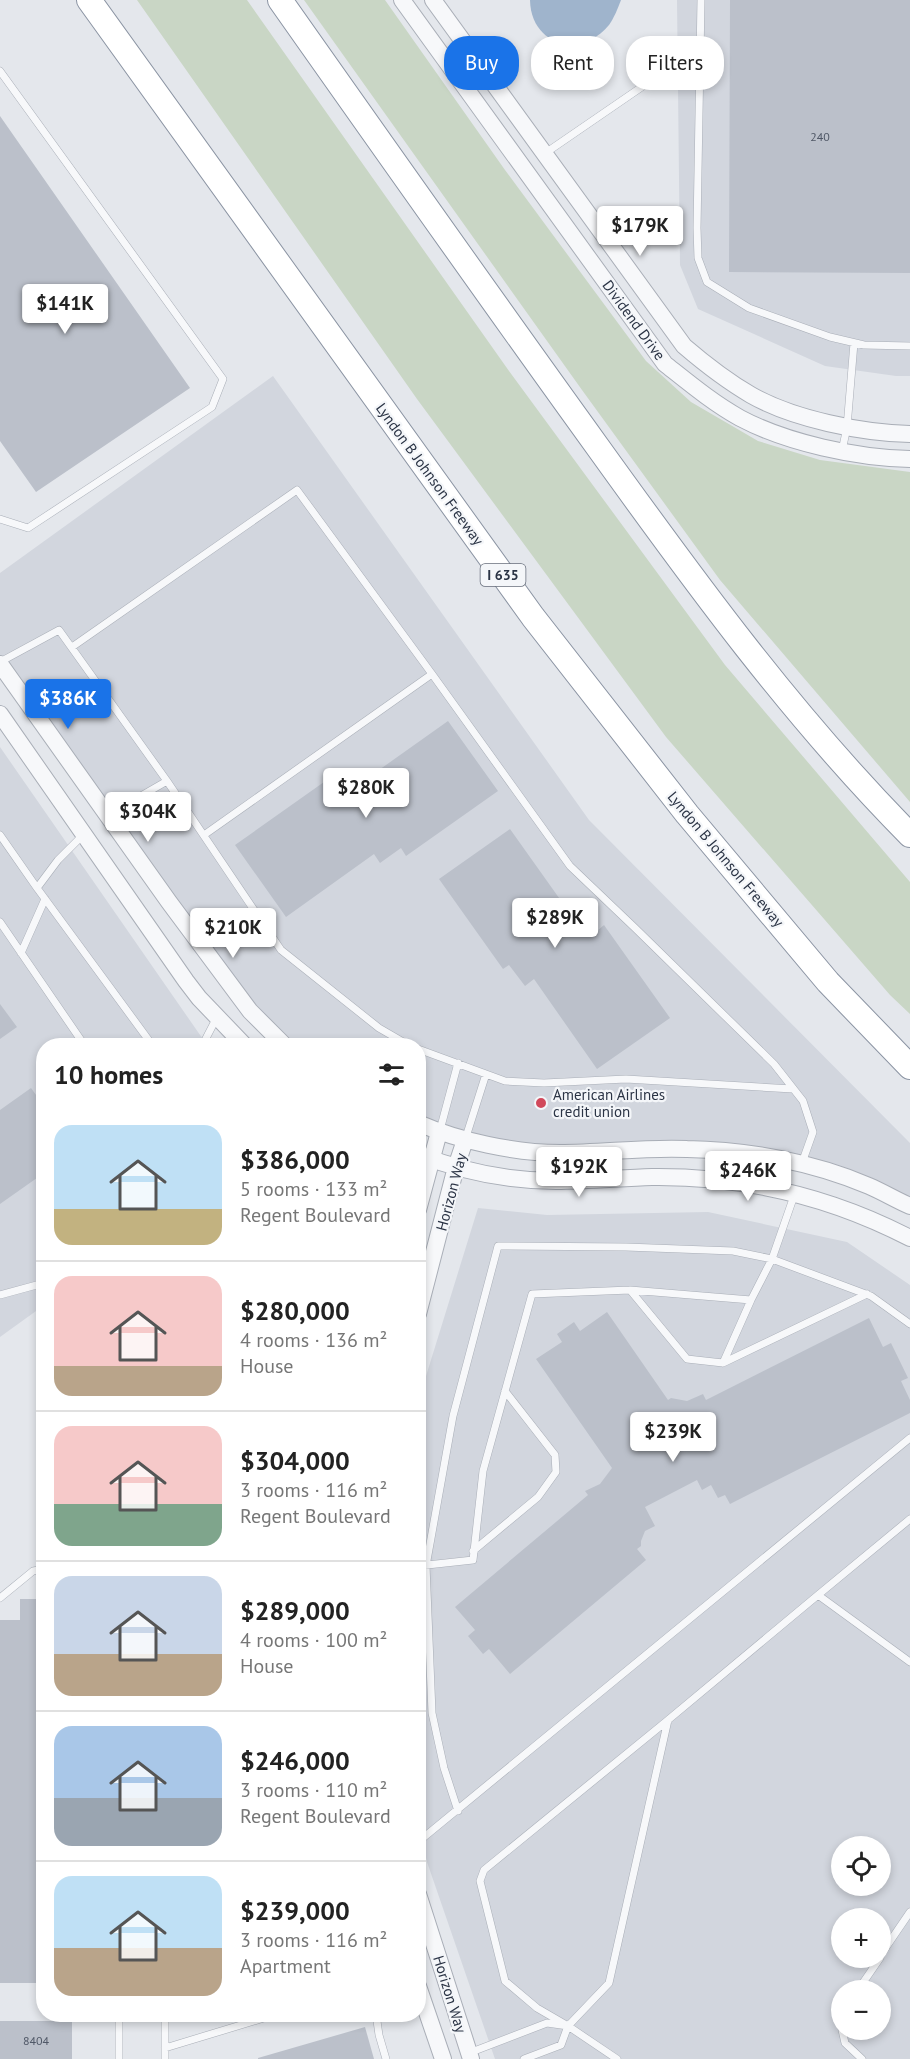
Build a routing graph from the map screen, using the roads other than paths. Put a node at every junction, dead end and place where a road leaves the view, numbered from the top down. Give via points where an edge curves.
1 (82, 0) edge
2 (89, 0) edge
3 (280, 0) edge
4 (402, 0) edge
5 (433, 0) edge
6 (701, 0) edge
7 (700, 36) edge
8 (128, 57) junction
9 (0, 71) edge
10 (637, 90) edge
11 (700, 90) edge
12 (544, 154) junction
13 (524, 168) junction
14 (854, 343) junction
15 (910, 346) edge
16 (847, 427) junction
17 (910, 434) edge
18 (842, 451) junction
19 (910, 459) edge
20 (0, 519) edge
21 (72, 648) junction
22 (0, 663) edge
23 (432, 674) junction
24 (0, 714) edge
25 (167, 781) junction
26 (108, 816) junction
27 (84, 834) junction
28 (0, 835) edge
29 (204, 835) junction
30 (910, 835) edge
31 (37, 888) junction
32 (45, 899) junction
33 (0, 922) edge
34 (21, 953) junction
35 (218, 1017) junction
36 (79, 1038) edge
37 (147, 1038) edge
38 (206, 1038) edge
39 (238, 1038) edge
40 (277, 1038) edge
41 (396, 1038) edge
42 (426, 1052) edge
43 (458, 1064) junction
44 (910, 1066) edge
45 (486, 1074) junction
46 (793, 1089) junction
47 (426, 1127) edge
48 (439, 1132) junction
49 (465, 1140) junction
50 (426, 1157) edge
51 (802, 1164) junction
52 (456, 1167) junction
53 (795, 1193) junction
54 (910, 1206) edge
55 (910, 1238) edge
56 (772, 1259) junction
57 (426, 1283) edge
58 (36, 1285) edge
59 (630, 1290) junction
60 (867, 1294) junction
61 (0, 1296) edge
62 (751, 1300) junction
63 (910, 1324) edge
64 (723, 1363) junction
65 (505, 1391) junction
66 (910, 1438) edge
67 (910, 1519) edge
68 (426, 1547) edge
69 (474, 1551) junction
70 (426, 1566) edge
71 (36, 1570) edge
72 (818, 1595) junction
73 (0, 1598) edge
74 (426, 1625) edge
75 (910, 1662) edge
76 (668, 1720) junction
77 (458, 1811) junction
78 (426, 1836) edge
79 (910, 1912) edge
80 (426, 1921) edge
81 (891, 1940) edge
82 (426, 2009) edge
83 (119, 2022) edge
84 (165, 2022) edge
85 (251, 2022) edge
86 (377, 2022) edge
87 (568, 2026) junction
88 (844, 2040) edge
89 (165, 2048) junction
90 (467, 2057) edge
91 (119, 2059) edge
92 (165, 2059) edge
93 (386, 2059) edge
94 (443, 2059) edge
95 (524, 2059) edge
96 (618, 2059) edge
97 (862, 2059) edge

1 - 8 highway
2 - 8 highway, Lyndon B Johnson Freeway / I 635
3 - 30 highway via 711,601 812,727
4 - 13 street, Dividend Drive
5 - 12 street, Dividend Drive
6 - 7 lane
8 - 44 highway, Lyndon B Johnson Freeway / I 635 via 533,616 687,814 813,964
9 - 20 lane via 223,379 212,407 28,528
10 - 12 lane
11 - 14 lane via 697,228 699,258 707,282 749,308
12 - 13 street
12 - 16 street, Dividend Drive via 684,346 752,396 787,411
13 - 18 street, Dividend Drive via 666,364 740,418 779,434
14 - 15 lane
14 - 16 lane
16 - 17 street, Dividend Drive
16 - 18 lane
18 - 19 street, Dividend Drive
21 - 22 lane via 59,630
21 - 23 lane via 297,490
21 - 25 lane
22 - 26 street
23 - 29 lane
23 - 46 lane via 570,866 774,1064
24 - 27 street
25 - 26 lane
25 - 29 lane
26 - 40 street via 250,1011
27 - 31 lane
27 - 35 street via 186,981
28 - 31 lane
29 - 41 lane via 281,950
31 - 32 lane
32 - 34 lane
32 - 37 lane
33 - 34 lane
34 - 36 lane
35 - 38 lane
35 - 39 street
42 - 43 lane
43 - 45 lane
43 - 48 lane
45 - 46 lane via 505,1081 544,1083 626,1080
45 - 49 lane
46 - 51 lane via 803,1101 813,1132
47 - 48 street
48 - 49 street
48 - 50 street, Horizon Way
49 - 51 street via 561,1153 691,1149
49 - 52 street, Horizon Way
50 - 52 street
51 - 54 street via 869,1186
52 - 53 street via 527,1180 707,1179
52 - 57 street, Horizon Way
53 - 55 street via 843,1208
53 - 56 lane
56 - 60 lane
56 - 62 lane
56 - 68 lane via 733,1251 498,1246 453,1416
58 - 61 lane
59 - 62 lane
59 - 64 lane via 687,1359
59 - 65 lane via 532,1294
60 - 63 lane
60 - 64 lane
62 - 64 lane
65 - 69 lane via 483,1471
65 - 69 lane via 555,1455 556,1472 538,1497
66 - 77 lane
67 - 72 lane
69 - 70 lane via 472,1560
71 - 73 lane
72 - 75 lane
72 - 76 lane
74 - 77 lane via 432,1713
76 - 87 lane via 609,1983
76 - 87 lane via 484,1870 480,1881 505,1982
77 - 78 lane
79 - 81 lane
80 - 90 street, Horizon Way
82 - 94 street, Horizon Way
83 - 91 lane
84 - 89 lane
85 - 89 lane
86 - 93 lane
87 - 90 lane via 547,2023
87 - 95 lane via 561,2045
87 - 96 lane
88 - 97 lane
89 - 92 lane

